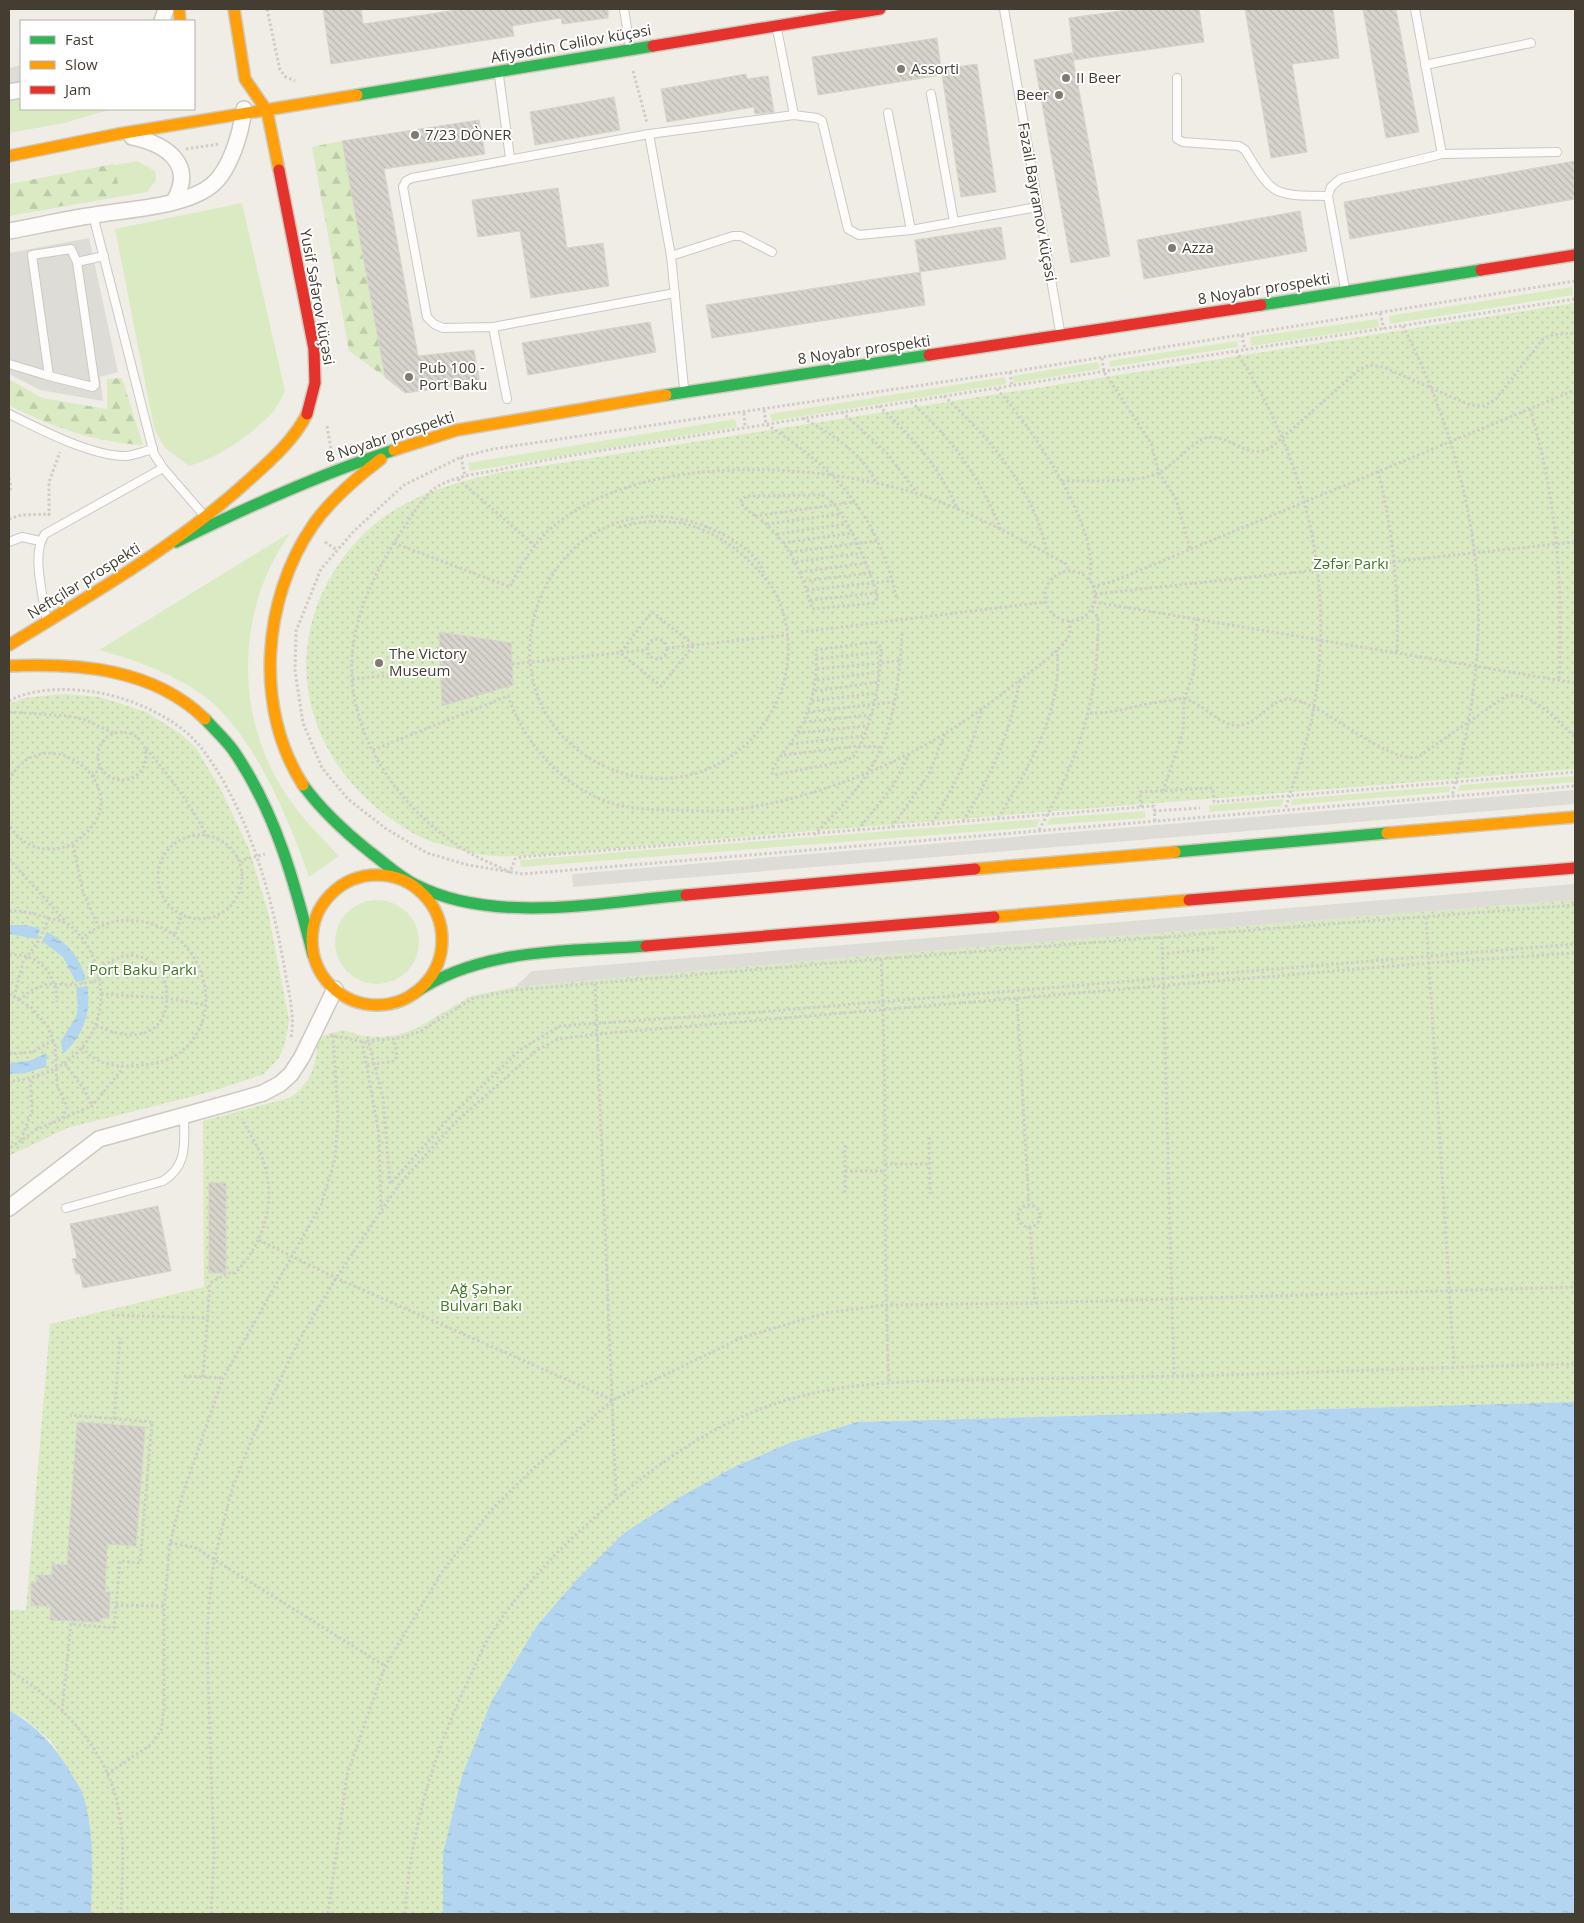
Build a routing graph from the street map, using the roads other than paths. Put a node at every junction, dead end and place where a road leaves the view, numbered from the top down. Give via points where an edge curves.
1 (234, 9) edge
2 (624, 9) edge
3 (880, 9) edge
4 (1004, 9) edge
5 (1414, 9) edge
6 (776, 25) junction
7 (1530, 42) dead end
8 (630, 48) junction
9 (1424, 64) junction
10 (498, 71) junction
11 (1176, 78) dead end
12 (245, 79) junction
13 (931, 94) dead end
14 (267, 111) junction
15 (888, 113) dead end
16 (243, 115) junction
17 (794, 115) junction
18 (135, 120) dead end
19 (649, 134) junction
20 (113, 135) junction
21 (1557, 152) dead end
22 (1442, 154) junction
23 (9, 156) edge
24 (510, 158) junction
25 (1328, 196) junction
26 (174, 201) junction
27 (1037, 207) junction
28 (93, 215) junction
29 (954, 222) junction
30 (911, 230) junction
31 (9, 231) edge
32 (772, 252) dead end
33 (1575, 255) edge
34 (104, 256) junction
35 (671, 256) junction
36 (77, 262) junction
37 (1346, 292) junction
38 (675, 293) junction
39 (493, 327) junction
40 (1060, 336) junction
41 (9, 364) edge
42 (49, 376) junction
43 (685, 392) junction
44 (507, 400) dead end
45 (9, 414) edge
46 (405, 445) junction
47 (153, 449) junction
48 (163, 468) junction
49 (206, 518) junction
50 (42, 537) junction
51 (9, 542) edge
52 (176, 542) junction
53 (47, 622) junction
54 (9, 645) edge
55 (9, 666) edge
56 (1575, 817) edge
57 (1575, 868) edge
58 (410, 883) junction
59 (313, 954) junction
60 (335, 989) junction
61 (413, 994) junction
62 (184, 1114) junction
63 (9, 1208) edge
64 (66, 1208) dead end

1 - 12 main road, Yusif Səfərov küçəsi
2 - 8 lane
3 - 6 main road, Afiyəddin Cəlilov küçəsi
4 - 27 lane, Fəzail Bayramov küçəsi
5 - 9 lane
6 - 8 main road, Afiyəddin Cəlilov küçəsi
6 - 17 lane
7 - 9 lane
8 - 10 main road, Afiyəddin Cəlilov küçəsi
9 - 22 lane
10 - 14 main road, Afiyəddin Cəlilov küçəsi
10 - 24 lane
11 - 25 lane via 1178,138 1183,142 1239,146 1274,190
12 - 14 main road, Yusif Səfərov küçəsi
12 - 16 street
13 - 29 lane
14 - 16 main road, Afiyəddin Cəlilov küçəsi
14 - 49 main road, Yusif Səfərov küçəsi via 312,332 315,382 312,400 296,432 282,450
15 - 30 lane
16 - 20 main road, Afiyəddin Cəlilov küçəsi
16 - 26 street via 232,156 224,170 212,184 195,195
17 - 19 lane
17 - 30 lane via 822,121 848,229 859,235
18 - 20 main road
19 - 24 lane
19 - 35 lane
20 - 23 main road, Afiyəddin Cəlilov küçəsi
20 - 26 street via 158,145 173,156 183,177
21 - 22 lane
22 - 25 lane via 1340,179 1331,187
24 - 39 lane via 412,178 403,187 427,317 443,328
25 - 37 lane
26 - 28 street
27 - 29 lane
27 - 40 lane, Fəzail Bayramov küçəsi
28 - 31 street
28 - 34 lane
29 - 30 lane
32 - 35 lane via 741,236 733,236
33 - 37 main road, 8 Noyabr prospekti
34 - 36 lane
34 - 47 lane
35 - 38 lane
36 - 42 lane via 95,385
36 - 42 lane via 71,249 31,257
37 - 40 main road, 8 Noyabr prospekti
38 - 39 lane
38 - 43 lane
39 - 44 lane
40 - 43 main road, 8 Noyabr prospekti
41 - 42 lane
43 - 46 main road, 8 Noyabr prospekti via 457,430
45 - 47 lane via 66,440 112,455 128,456
46 - 52 main road, 8 Noyabr prospekti via 335,470
46 - 58 main road via 362,472 340,494 298,550 279,599 270,672 278,732 300,780 336,823
47 - 48 lane
48 - 49 lane
48 - 50 lane
49 - 52 main road, Yusif Səfərov küçəsi
50 - 51 lane
50 - 53 lane via 38,555
52 - 53 main road, Neftçilər prospekti
53 - 54 main road, Neftçilər prospekti
55 - 59 main road via 85,666 126,674 162,688 218,729 240,760 268,812 292,875
56 - 58 main road via 523,909 481,906 448,899
57 - 61 main road via 510,957 453,971 430,981
58 - 59 main road via 390,876 368,875 347,881 330,894 318,912 312,933
58 - 61 main road via 427,897 438,916 443,938 440,960 429,979
59 - 60 main road via 321,974
60 - 61 main road via 353,1000 373,1005 394,1003
60 - 62 street via 321,1030 292,1074 280,1084 263,1093
62 - 63 street via 99,1139
62 - 64 lane via 181,1163 174,1174 163,1181

